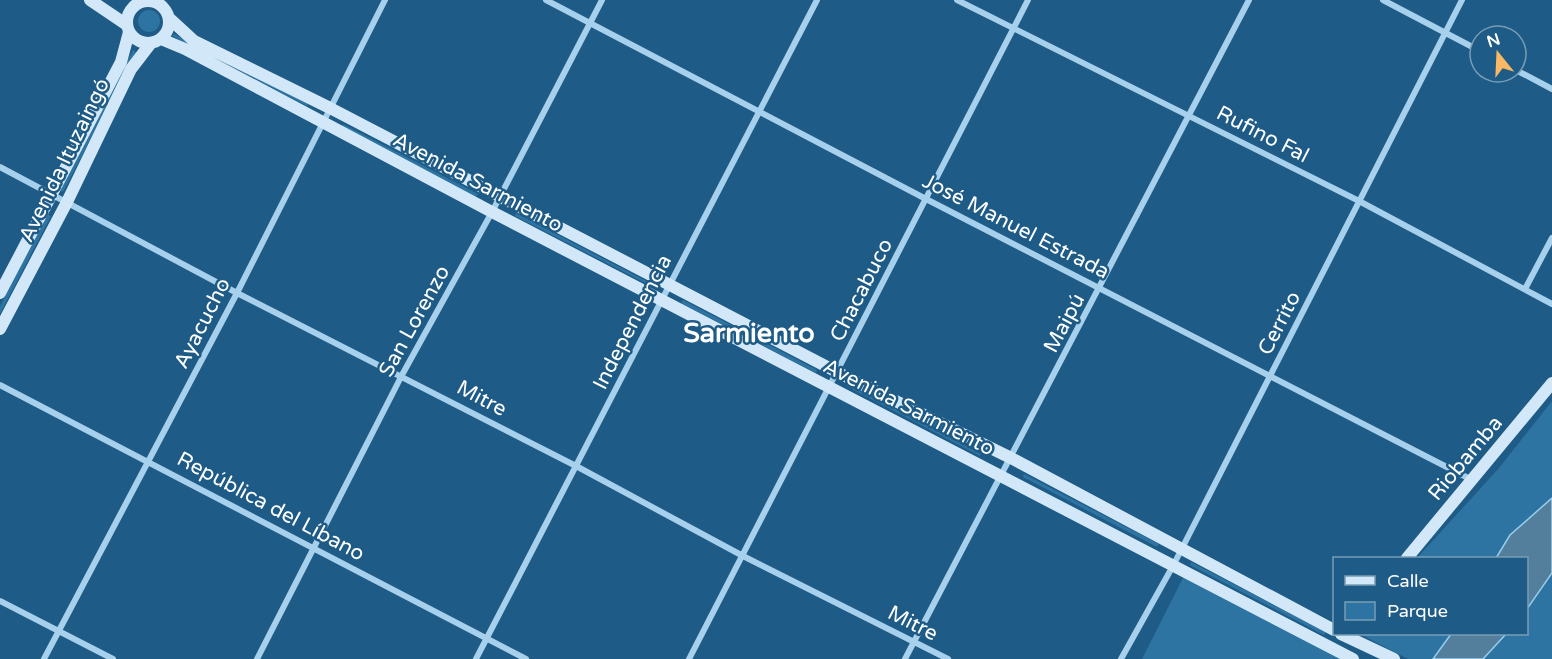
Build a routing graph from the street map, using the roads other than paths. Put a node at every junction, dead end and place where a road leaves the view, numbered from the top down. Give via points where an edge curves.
1 (90, 0) edge
2 (385, 0) edge
3 (546, 0) edge
4 (602, 0) edge
5 (817, 0) edge
6 (957, 0) edge
7 (1028, 0) edge
8 (1250, 0) edge
9 (1383, 0) edge
10 (1462, 0) edge
11 (141, 1) edge
12 (169, 10) edge
13 (591, 24) junction
14 (128, 29) junction
15 (1012, 30) junction
16 (1446, 32) junction
17 (156, 41) junction
18 (1468, 44) edge
19 (1528, 76) edge
20 (1552, 89) edge
21 (330, 108) junction
22 (760, 112) junction
23 (1189, 115) junction
24 (323, 123) junction
25 (0, 167) edge
26 (51, 194) junction
27 (500, 197) junction
28 (926, 199) junction
29 (1359, 201) junction
30 (67, 202) junction
31 (492, 212) junction
32 (1552, 238) edge
33 (669, 285) junction
34 (1101, 288) junction
35 (1525, 289) junction
36 (0, 293) edge
37 (237, 293) junction
38 (662, 300) junction
39 (1552, 304) edge
40 (0, 329) edge
41 (837, 372) junction
42 (402, 375) junction
43 (1271, 375) junction
44 (1552, 383) edge
45 (0, 385) edge
46 (829, 387) junction
47 (1011, 458) junction
48 (150, 461) junction
49 (576, 466) junction
50 (1001, 477) junction
51 (1473, 480) junction
52 (314, 548) junction
53 (1181, 550) junction
54 (743, 556) junction
55 (1408, 557) edge
56 (1174, 564) junction
57 (0, 601) edge
58 (1333, 629) edge
59 (58, 630) junction
60 (1340, 635) edge
61 (1345, 635) edge
62 (486, 638) junction
63 (914, 641) junction
64 (1331, 648) junction
65 (44, 659) edge
66 (113, 659) edge
67 (257, 659) edge
68 (476, 659) edge
69 (526, 659) edge
70 (689, 659) edge
71 (905, 659) edge
72 (948, 659) edge
73 (1121, 659) edge
74 (1353, 659) edge
75 (1394, 659) edge

1 - 14 main road
2 - 21 street, Ayacucho
3 - 13 street, José Manuel Estrada
4 - 13 street, San Lorenzo
5 - 22 street, Independencia
6 - 15 street, Rufino Fal
7 - 15 street, Chacabuco
8 - 23 street, Maipú
9 - 16 street
10 - 16 street, Cerrito
11 - 12 main road
11 - 14 main road via 129,12
12 - 17 main road via 168,30
12 - 21 main road, Avenida Sarmiento via 195,41
13 - 22 street, José Manuel Estrada
13 - 27 street, San Lorenzo
14 - 17 main road via 138,41
14 - 26 main road, Avenida Ituzaingó via 121,62
15 - 23 street, Rufino Fal
15 - 28 street, Chacabuco
16 - 18 street
16 - 29 street, Cerrito
17 - 24 main road, Avenida Sarmiento via 185,49
17 - 30 main road, Avenida Ituzaingó via 131,69
19 - 20 street
21 - 24 street, Ayacucho
21 - 27 main road, Avenida Sarmiento
22 - 28 street, José Manuel Estrada
22 - 33 street, Independencia
23 - 29 street, Rufino Fal
23 - 34 street, Maipú
24 - 31 main road, Avenida Sarmiento
24 - 37 street, Ayacucho
25 - 26 street, Mitre
26 - 30 street, Mitre
26 - 36 main road, Avenida Ituzaingó
27 - 31 street, San Lorenzo
27 - 33 main road, Avenida Sarmiento
28 - 34 street, José Manuel Estrada
28 - 41 street, Chacabuco
29 - 35 street, Rufino Fal
29 - 43 street, Cerrito
30 - 37 street, Mitre
30 - 40 main road, Avenida Ituzaingó
31 - 38 main road, Avenida Sarmiento
31 - 42 street, San Lorenzo
32 - 35 street
33 - 38 street, Independencia
33 - 41 main road, Avenida Sarmiento
34 - 43 street, José Manuel Estrada
34 - 47 street, Maipú
35 - 39 street, Rufino Fal
37 - 42 street, Mitre
37 - 48 street, Ayacucho
38 - 46 main road, Avenida Sarmiento
38 - 49 street, Independencia
41 - 46 street, Chacabuco
41 - 47 main road, Avenida Sarmiento
42 - 49 street, Mitre
42 - 52 street, San Lorenzo
43 - 51 street, José Manuel Estrada
43 - 53 street, Cerrito
44 - 51 main road, Riobamba
45 - 48 street, República del Líbano
46 - 50 main road, Avenida Sarmiento
46 - 54 street, Chacabuco
47 - 50 street, Maipú
47 - 53 main road, Avenida Sarmiento
48 - 52 street, República del Líbano
48 - 59 street, Ayacucho
49 - 54 street, Mitre
49 - 62 street, Independencia
50 - 56 main road, Avenida Sarmiento
50 - 63 street, Maipú
51 - 55 main road, Riobamba
52 - 62 street, República del Líbano
52 - 67 street, San Lorenzo
53 - 56 street, Cerrito
53 - 58 main road, Avenida Sarmiento
54 - 63 street, Mitre
54 - 70 street, Chacabuco
56 - 64 main road, Avenida Sarmiento
56 - 73 street, Cerrito
57 - 59 street
59 - 65 street, Ayacucho
59 - 66 street
60 - 64 main road
61 - 75 main road, Avenida Sarmiento
62 - 68 street, Independencia
62 - 69 street, República del Líbano
63 - 71 street, Maipú
63 - 72 street, Mitre
64 - 74 main road, Avenida Sarmiento

